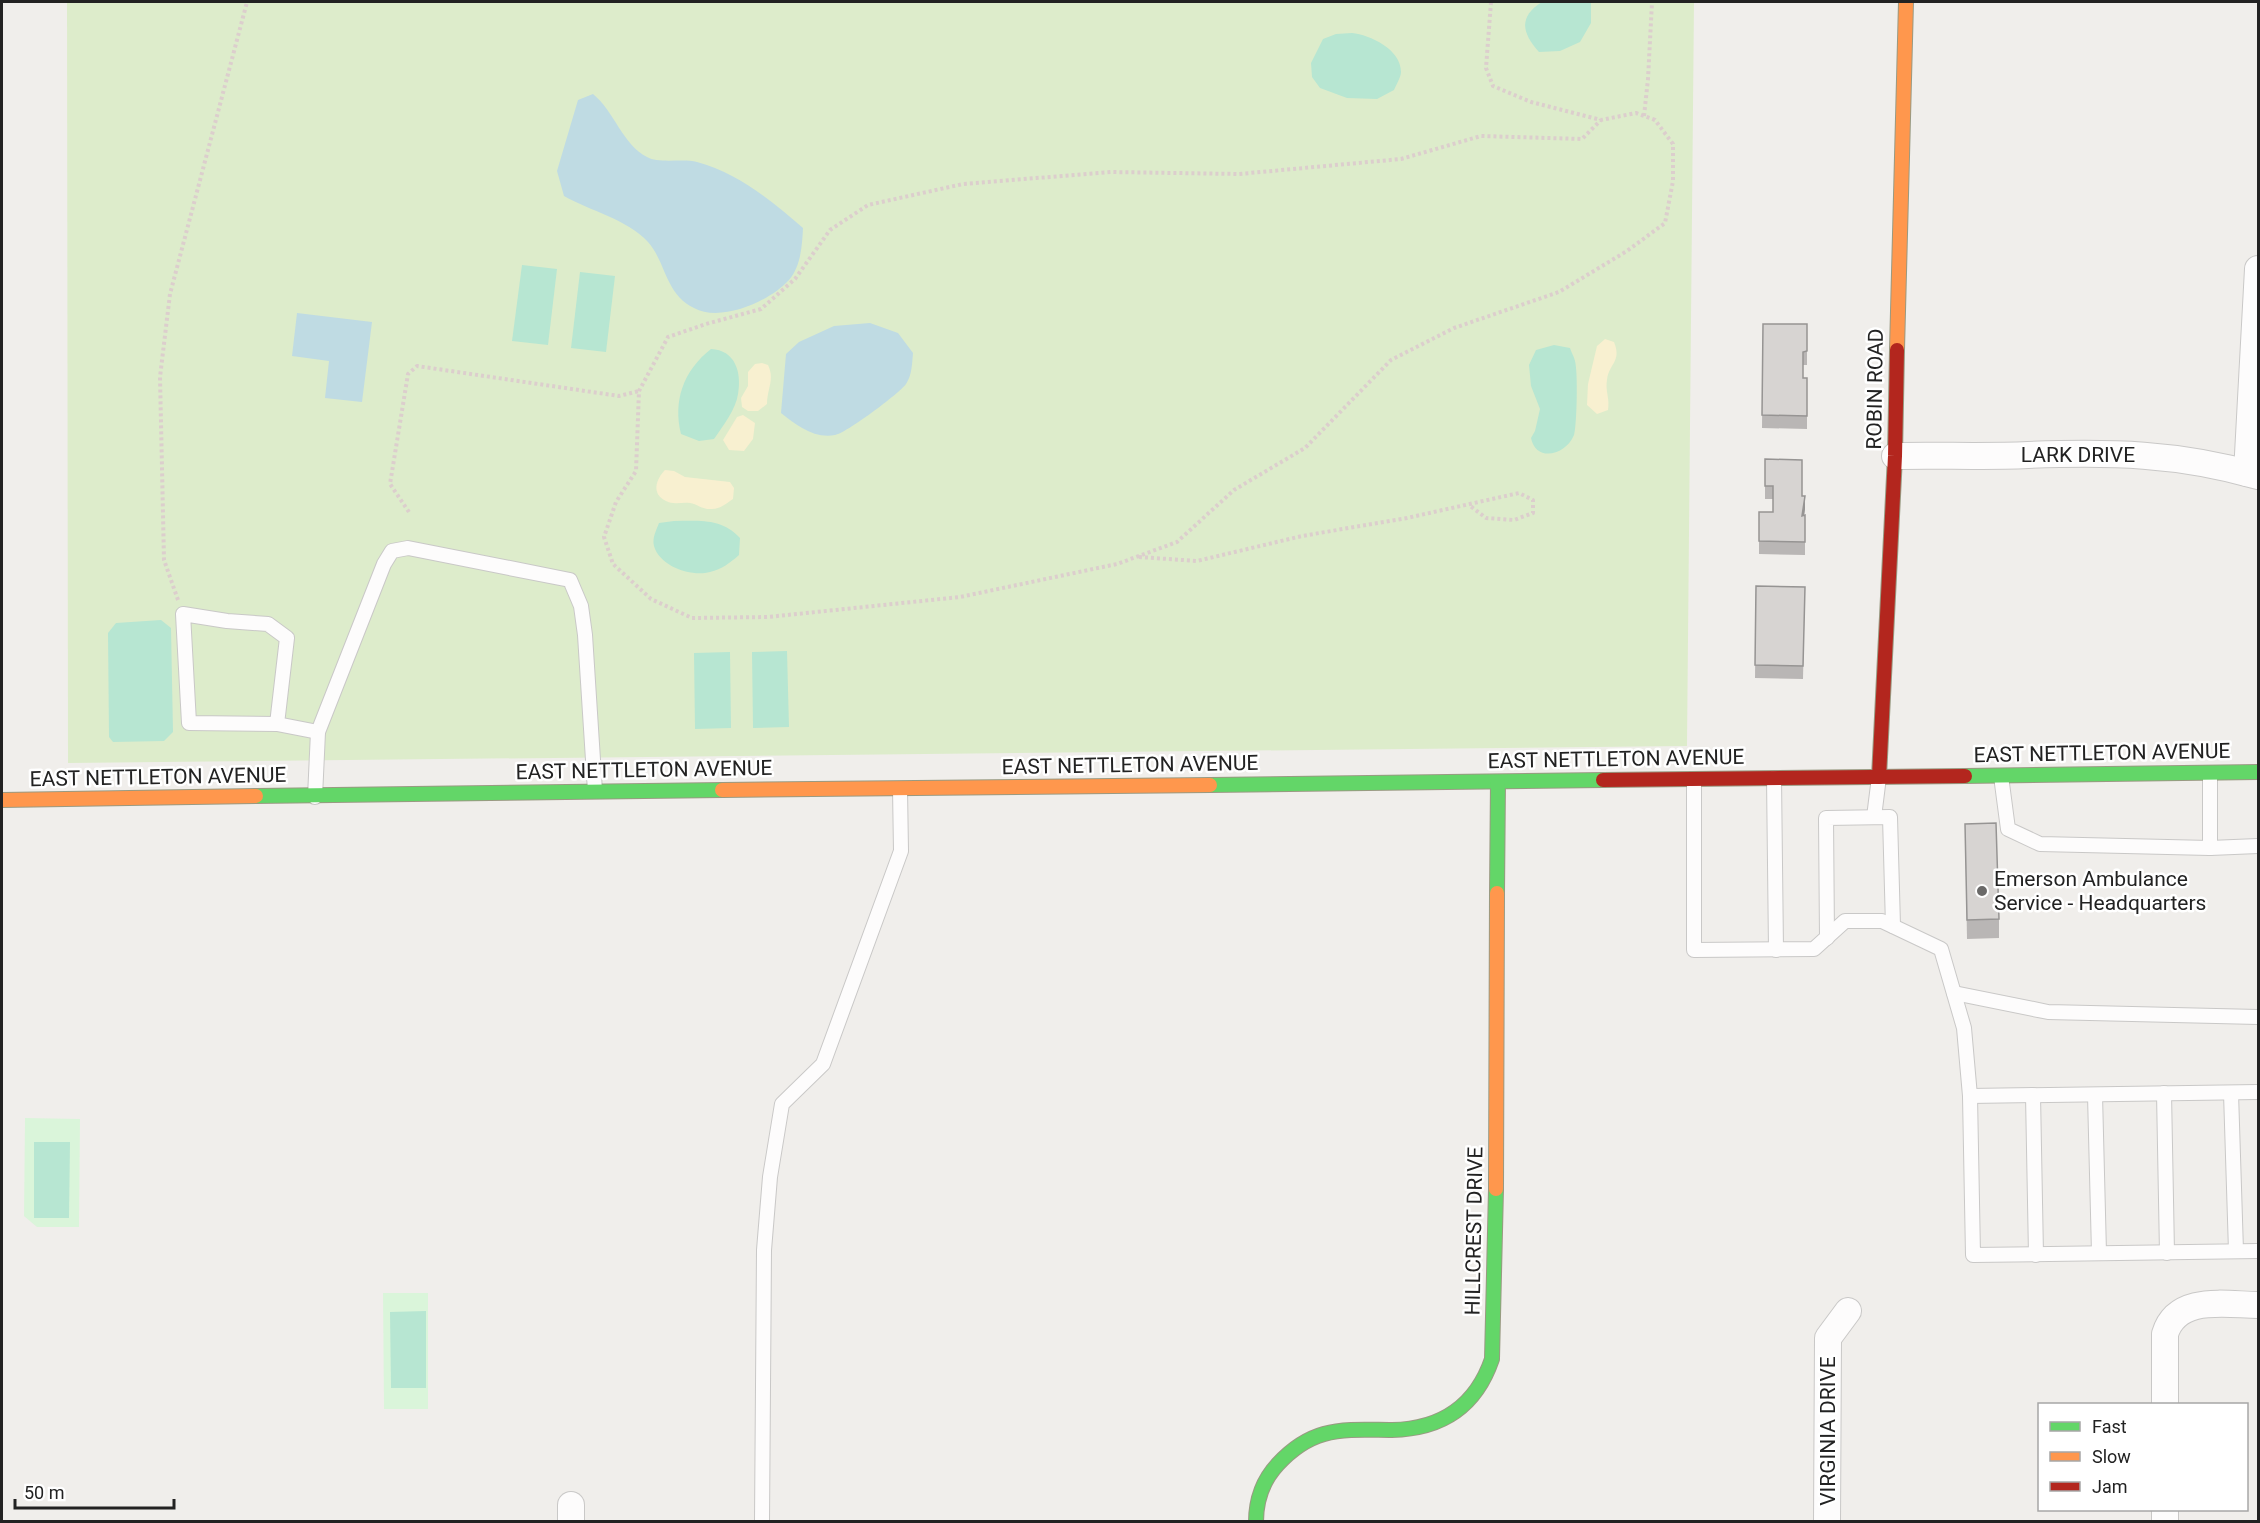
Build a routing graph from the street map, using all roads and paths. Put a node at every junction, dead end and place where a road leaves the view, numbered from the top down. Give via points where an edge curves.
1 (247, 2) edge
2 (1491, 2) edge
3 (1652, 2) edge
4 (1906, 2) edge
5 (1644, 116) junction
6 (1601, 120) junction
7 (2259, 269) edge
8 (639, 391) junction
9 (1895, 456) junction
10 (2253, 475) edge
11 (1469, 505) junction
12 (409, 512) dead end
13 (1135, 557) junction
14 (183, 614) junction
15 (277, 724) junction
16 (318, 732) junction
17 (2259, 772) edge
18 (2210, 773) junction
19 (2001, 776) junction
20 (1879, 777) junction
21 (1774, 778) junction
22 (1694, 779) junction
23 (1498, 782) junction
24 (900, 789) junction
25 (595, 791) junction
26 (315, 796) junction
27 (2, 800) edge
28 (1874, 817) junction
29 (2259, 846) edge
30 (2210, 848) junction
31 (1893, 926) junction
32 (1827, 938) junction
33 (1776, 950) junction
34 (1954, 993) junction
35 (2259, 1017) edge
36 (2231, 1092) junction
37 (2259, 1092) edge
38 (2164, 1093) junction
39 (2033, 1095) junction
40 (2095, 1095) junction
41 (1970, 1096) junction
42 (2236, 1251) junction
43 (2259, 1251) edge
44 (2167, 1253) junction
45 (2099, 1254) junction
46 (2036, 1255) junction
47 (2259, 1305) edge
48 (1848, 1311) dead end
49 (2165, 1403) edge
50 (762, 1521) edge
51 (1256, 1521) edge
52 (1827, 1521) edge

1 - 14 path via 170,294 160,377 164,561
2 - 6 path via 1486,68 1493,86 1531,102
3 - 5 path
4 - 9 main road, ROBIN ROAD
5 - 6 path via 1636,113
5 - 13 path via 1655,120 1673,144 1673,181 1665,223 1559,292 1454,328 1391,360 1305,448 1234,490 1177,542
6 - 8 path via 1582,139 1481,136 1401,159 1239,174 1111,172 963,184 868,205 830,230 795,279 760,309 668,337
7 - 10 street
8 - 12 path via 619,396 417,366 408,374 390,484
8 - 13 path via 636,471 616,502 604,537 613,564 651,599 692,618 768,617 960,597 1118,564
9 - 10 street, LARK DRIVE via 2113,453 2207,463
9 - 20 main road, ROBIN ROAD
11 - 11 path via 1519,493 1533,500 1533,513 1514,520 1486,518
11 - 13 path via 1302,536 1197,561
14 - 15 lane via 268,624 287,638
14 - 15 lane via 189,723
15 - 16 lane
16 - 25 lane via 392,551 408,548 570,580 581,606 585,635
16 - 26 lane
17 - 18 main road, EAST NETTLETON AVENUE
18 - 19 main road, EAST NETTLETON AVENUE
18 - 30 lane
19 - 20 main road, EAST NETTLETON AVENUE
19 - 30 lane via 2008,829 2040,844
20 - 21 main road, EAST NETTLETON AVENUE
20 - 28 lane
21 - 22 main road, EAST NETTLETON AVENUE
21 - 33 lane
22 - 23 main road, EAST NETTLETON AVENUE
22 - 33 lane via 1694,950
23 - 24 main road, EAST NETTLETON AVENUE
23 - 51 main road, HILLCREST DRIVE via 1496,1203 1492,1359 1488,1375 1462,1408 1434,1423 1412,1430 1333,1432 1294,1448 1270,1472 1261,1490
24 - 25 main road, EAST NETTLETON AVENUE
24 - 50 lane via 901,851 823,1064 783,1104 770,1177 764,1250
25 - 26 main road, EAST NETTLETON AVENUE
26 - 27 main road, EAST NETTLETON AVENUE
28 - 31 lane via 1890,817
28 - 32 lane via 1826,818
29 - 30 lane
31 - 32 lane via 1882,921 1845,921
31 - 34 lane via 1941,949
32 - 33 lane via 1814,949
34 - 35 lane via 2048,1012
34 - 41 lane via 1964,1028
36 - 37 lane
36 - 38 lane
36 - 42 lane
38 - 40 lane
38 - 44 lane
39 - 40 lane
39 - 41 lane
39 - 46 lane
40 - 45 lane
41 - 46 lane via 1973,1255
42 - 43 lane
42 - 44 lane
44 - 45 lane
45 - 46 lane
47 - 49 street via 2194,1305 2180,1311 2167,1327
48 - 52 street, VIRGINIA DRIVE via 1828,1338

